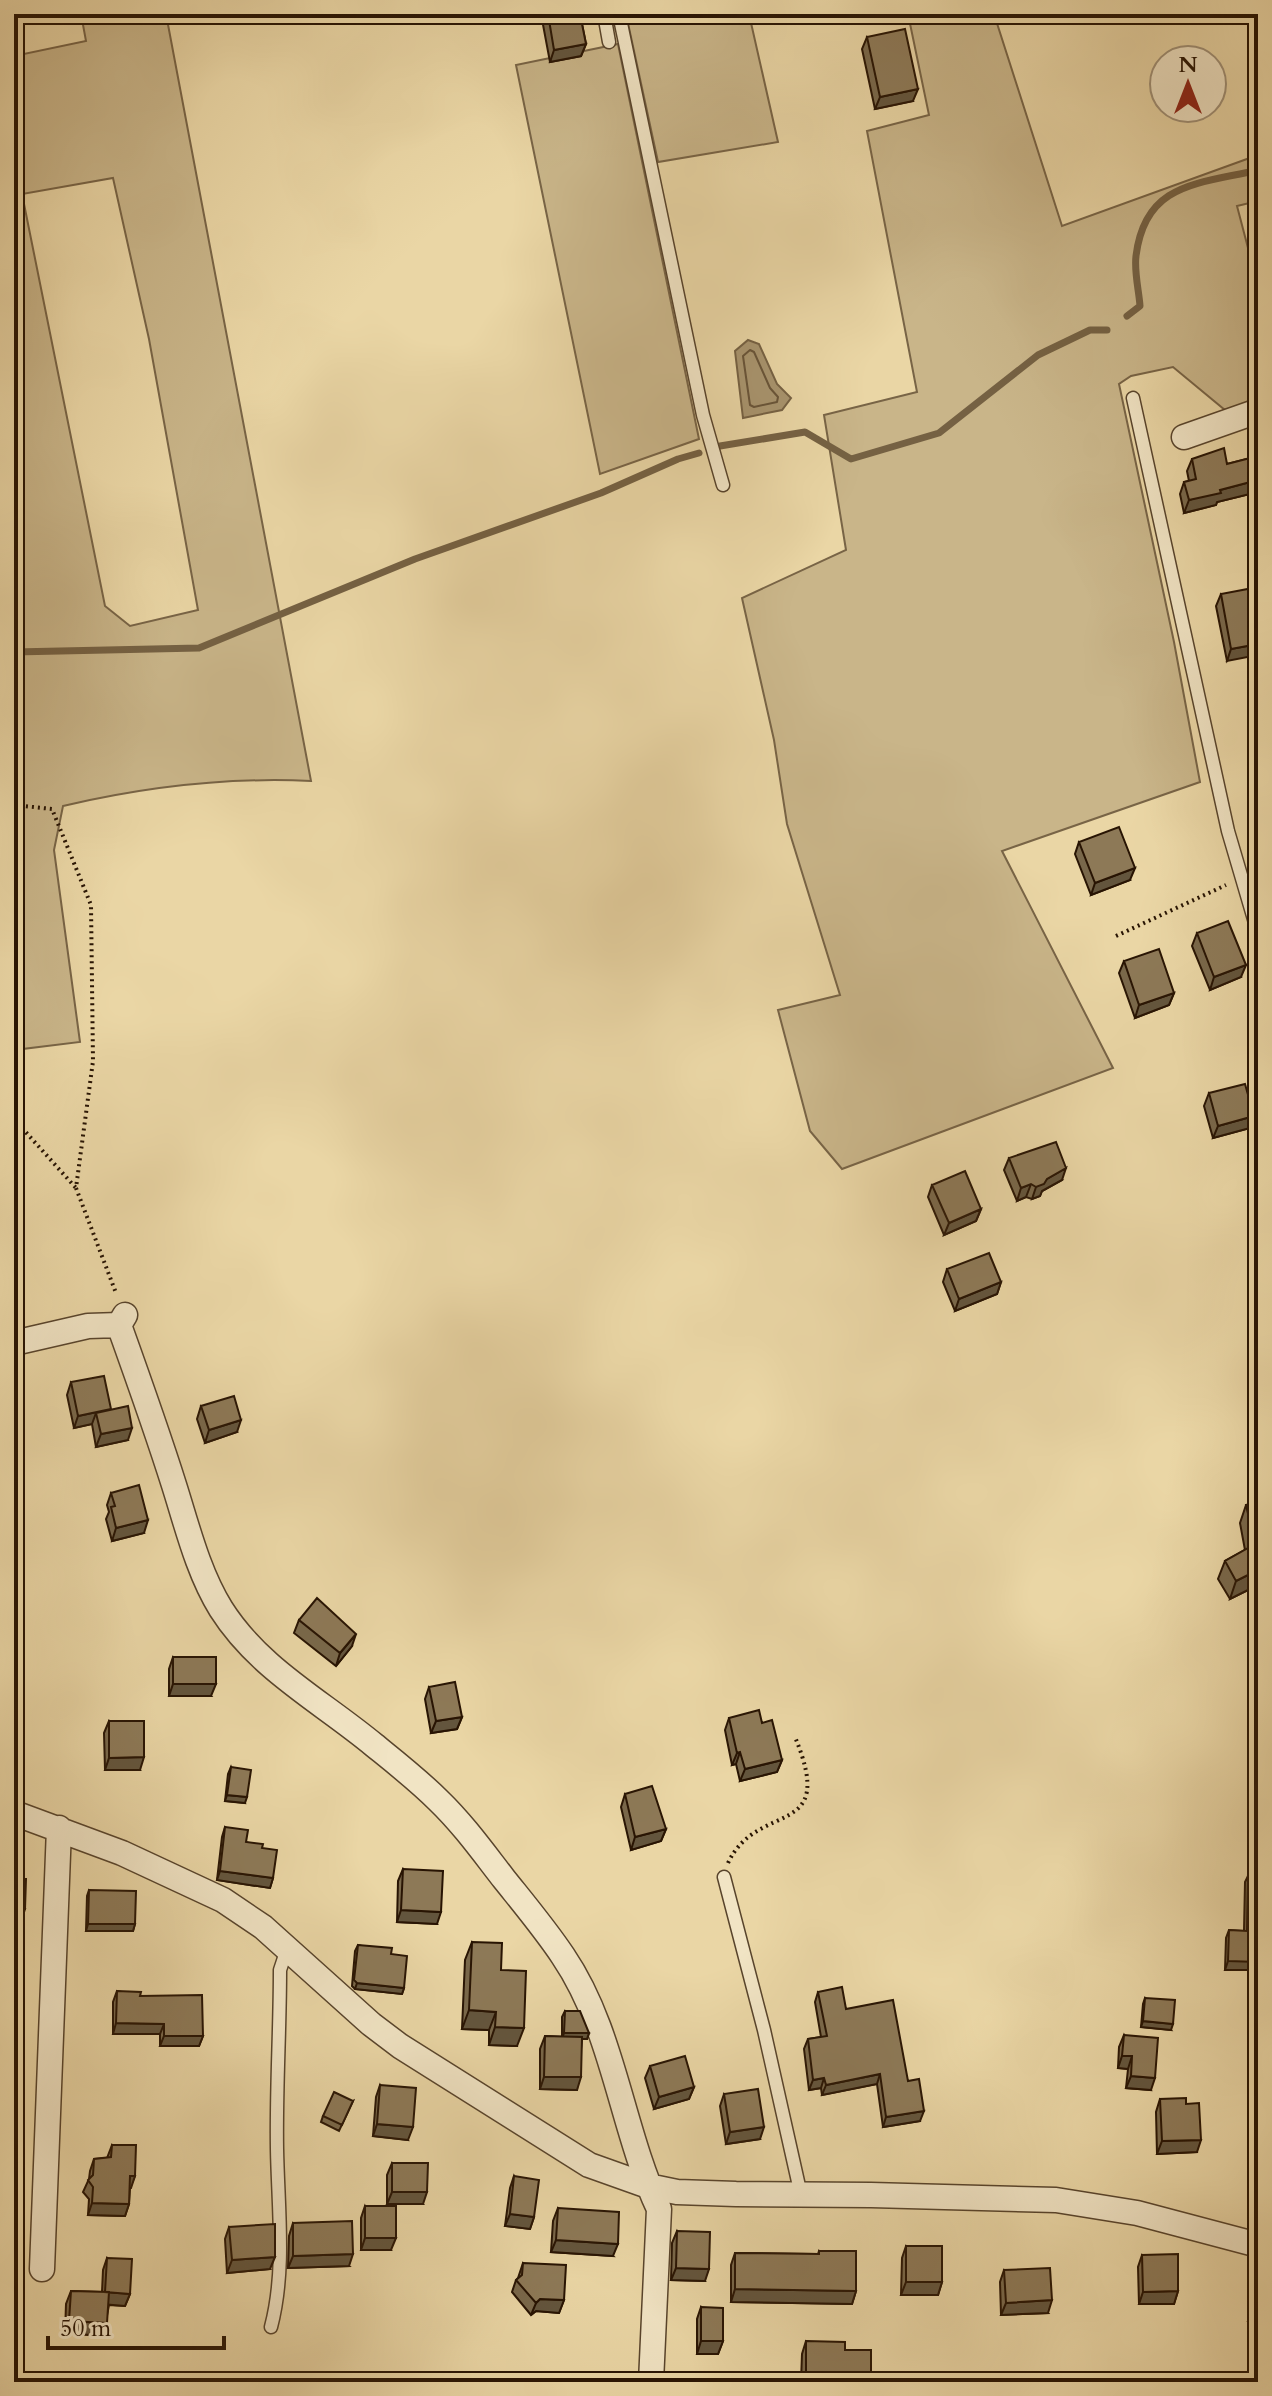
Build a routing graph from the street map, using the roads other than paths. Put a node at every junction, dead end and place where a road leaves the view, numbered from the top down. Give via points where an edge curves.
1 (604, 14) edge
2 (619, 14) edge
3 (609, 42) dead end
4 (1133, 398) dead end
5 (1258, 411) edge
6 (1184, 437) dead end
7 (723, 485) dead end
8 (1258, 933) edge
9 (14, 1343) edge
10 (14, 1813) edge
11 (59, 1828) junction
12 (724, 1877) road end
13 (287, 1949) junction
14 (648, 2186) junction
15 (801, 2195) junction
16 (1258, 2245) edge
17 (42, 2269) dead end
18 (271, 2327) dead end
19 (651, 2382) edge

1 - 3 lane
2 - 7 lane via 703,415
4 - 8 lane via 1228,831
5 - 6 street
9 - 14 street via 122,1320 196,1551 221,1608 268,1666 341,1718 438,1800 564,1957 584,1992 613,2069
10 - 11 street
11 - 13 street via 223,1900
11 - 17 street
12 - 15 lane
13 - 14 street via 371,2024 439,2071 589,2165
13 - 18 lane via 280,1970 280,2264
14 - 15 street via 677,2192
14 - 19 street via 659,2209
15 - 16 street via 1056,2200 1137,2213

